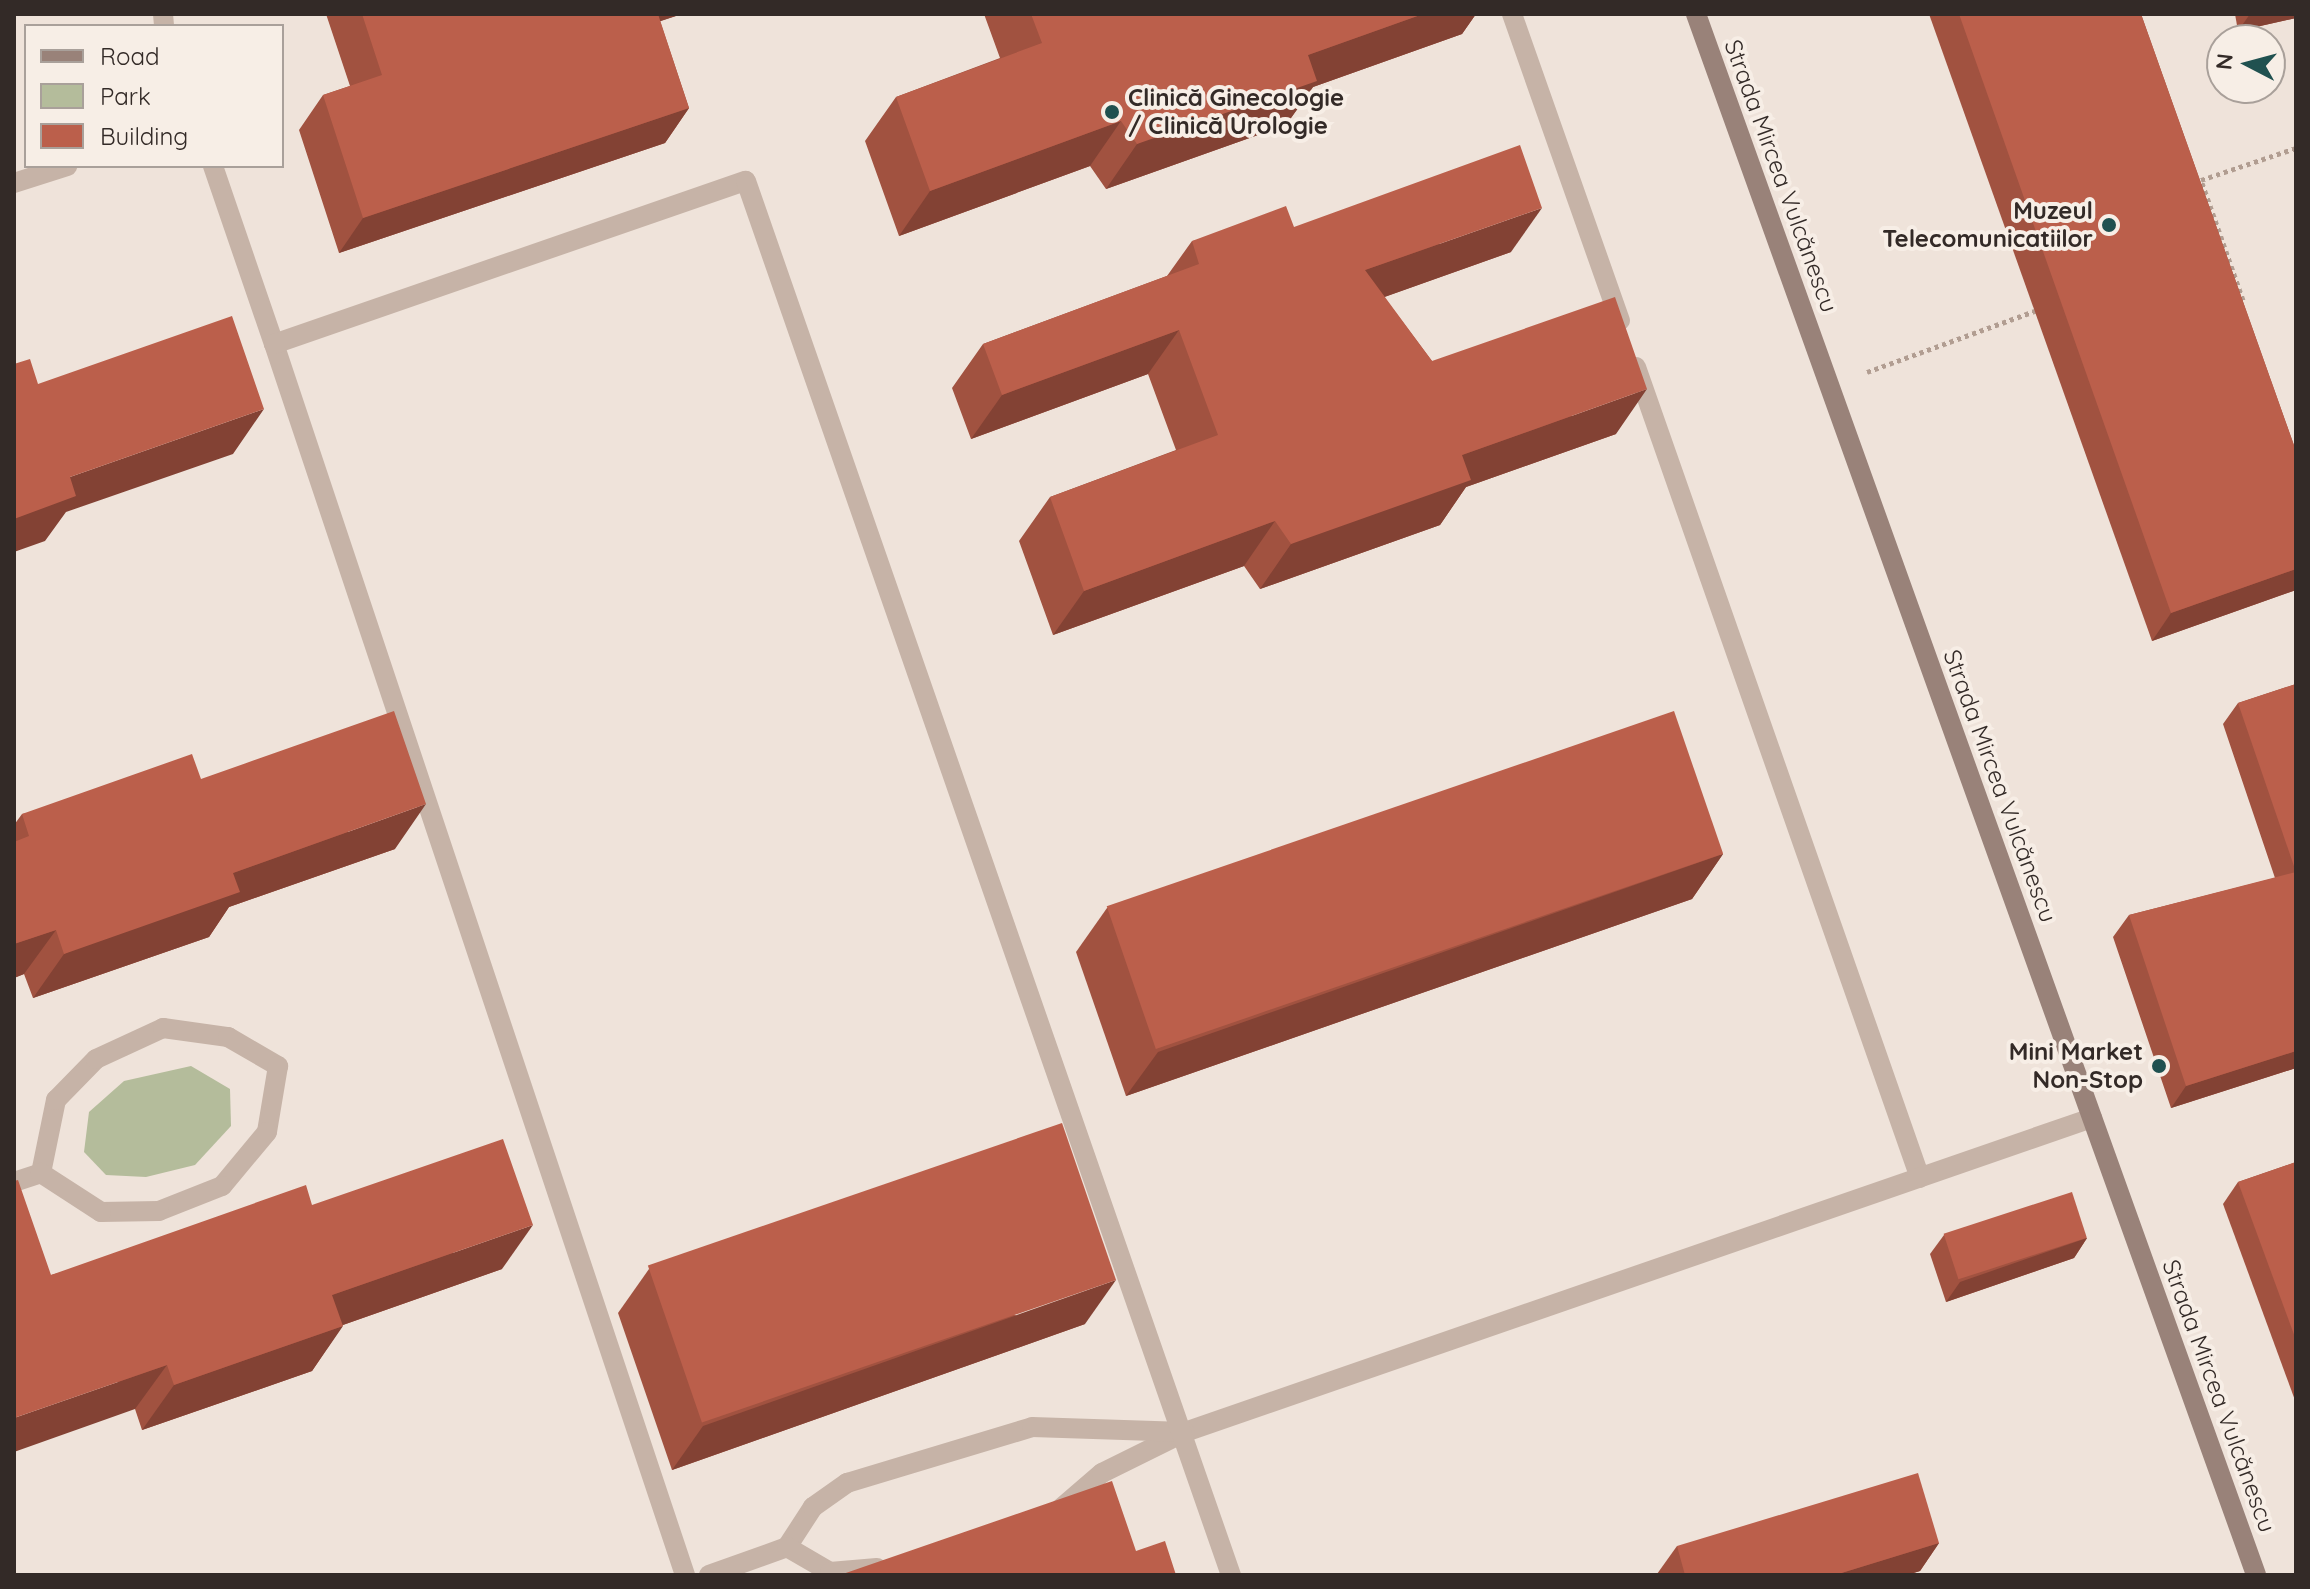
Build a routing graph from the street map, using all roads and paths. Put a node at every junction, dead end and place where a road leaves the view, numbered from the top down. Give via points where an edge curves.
1 (1512, 14) edge
2 (1696, 14) edge
3 (2296, 148) edge
4 (61, 168) edge
5 (214, 168) edge
6 (14, 183) edge
7 (2035, 311) dead end
8 (2246, 311) edge
9 (274, 344) junction
10 (1828, 386) junction
11 (2092, 1118) junction
12 (41, 1173) junction
13 (1920, 1178) junction
14 (14, 1182) edge
15 (1185, 1432) junction
16 (1030, 1519) edge
17 (787, 1547) junction
18 (900, 1561) edge
19 (685, 1575) edge
20 (709, 1575) edge
21 (1231, 1575) edge
22 (2256, 1575) edge

1 - 13 lane
2 - 10 main road, Strada Mircea Vulcănescu
3 - 8 path via 2201,180
4 - 6 lane
5 - 9 lane
7 - 10 path
9 - 15 lane via 746,181
9 - 19 lane
10 - 11 main road, Strada Mircea Vulcănescu
11 - 13 lane
11 - 22 main road, Strada Mircea Vulcănescu
12 - 12 lane via 101,1212 159,1211 222,1186 267,1132 278,1066 228,1037 163,1028 96,1059 56,1100
12 - 14 lane
13 - 15 lane
15 - 16 lane via 1102,1473 1059,1509
15 - 17 lane via 1032,1427 847,1483 813,1507
15 - 21 lane
17 - 18 lane via 830,1572
17 - 20 lane

